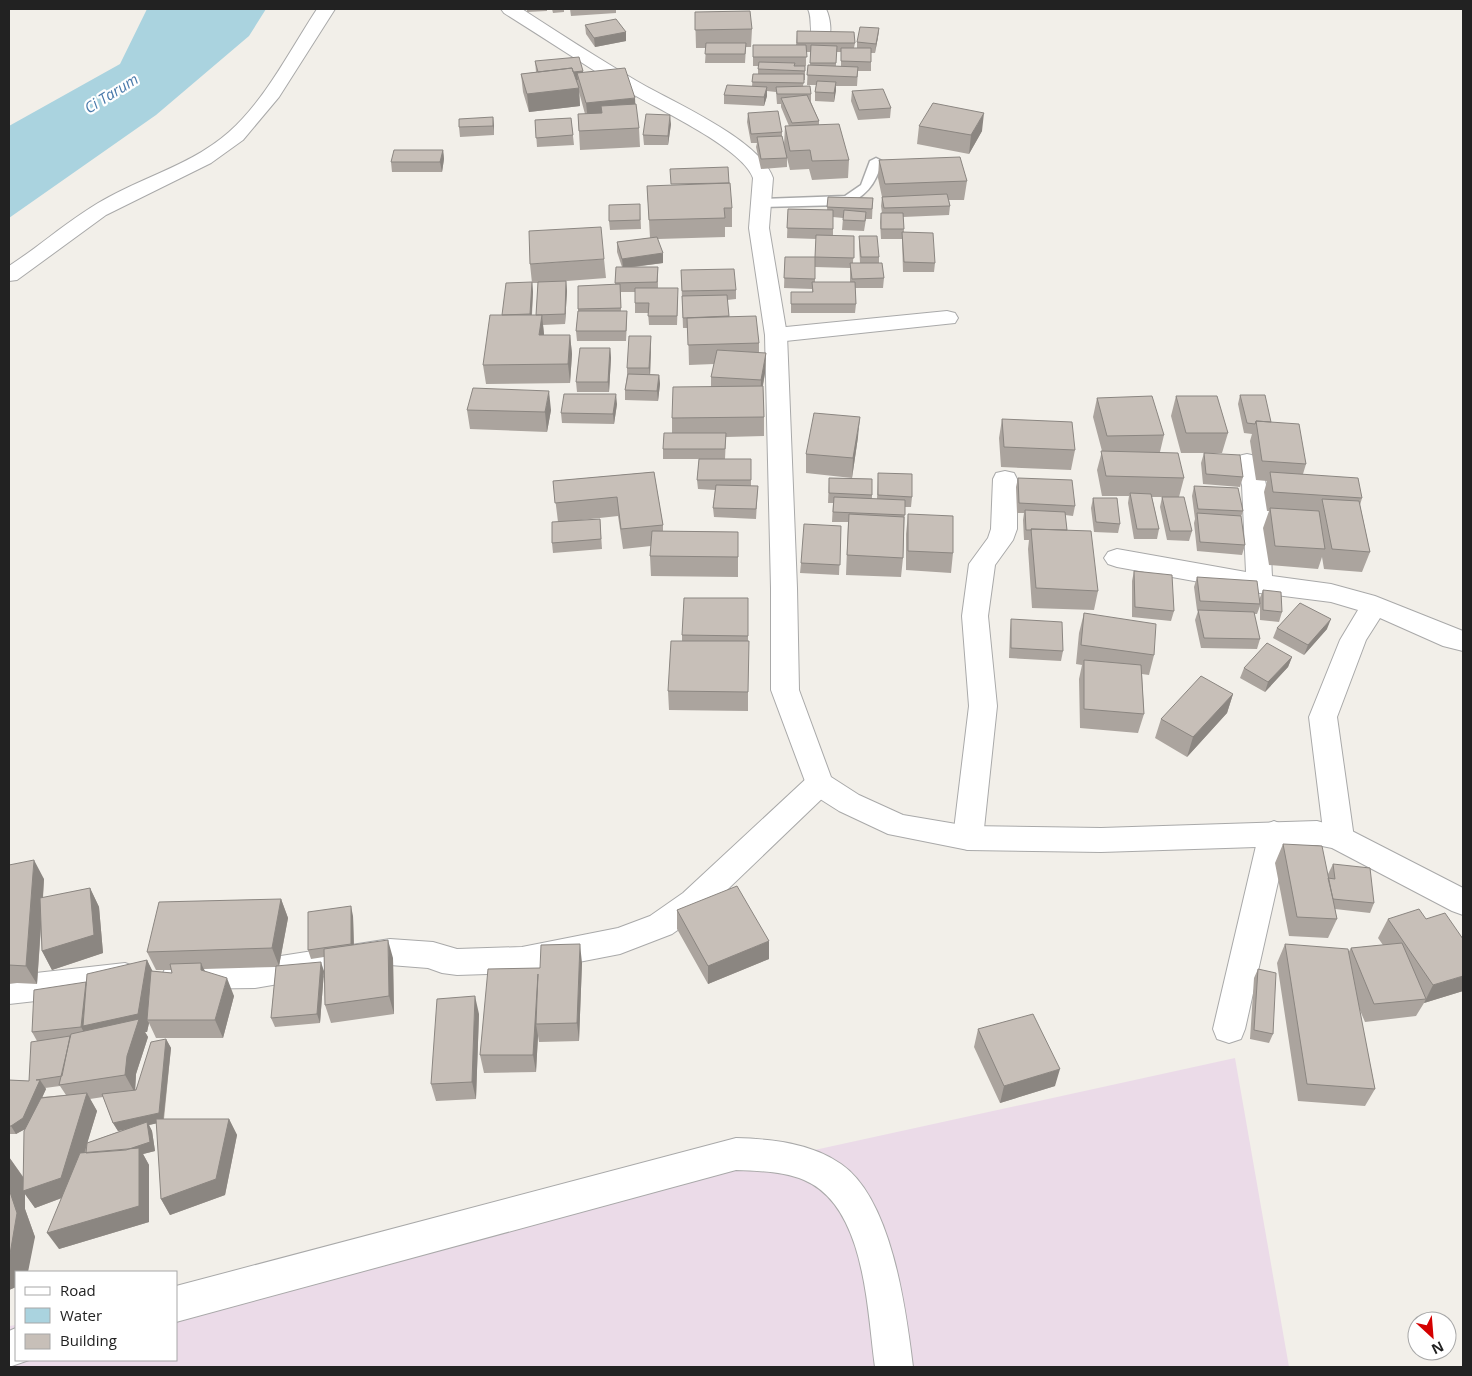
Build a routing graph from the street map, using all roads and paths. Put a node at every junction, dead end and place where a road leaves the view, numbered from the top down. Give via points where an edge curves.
1 (326, 9) edge
2 (510, 9) edge
3 (817, 9) edge
4 (821, 38) edge
5 (876, 161) dead end
6 (761, 203) junction
7 (9, 275) edge
8 (947, 318) dead end
9 (776, 335) junction
10 (1246, 462) dead end
11 (1005, 479) dead end
12 (1117, 558) dead end
13 (1260, 584) junction
14 (1375, 605) junction
15 (1463, 640) edge
16 (819, 784) junction
17 (1274, 834) junction
18 (968, 838) junction
19 (1339, 838) junction
20 (1463, 902) edge
21 (9, 990) edge
22 (1229, 1029) dead end
23 (178, 1303) edge
24 (894, 1367) edge

1 - 7 street via 265,102 236,136 206,158 99,211
2 - 6 street via 628,84 726,139 753,161 761,172
3 - 4 street
5 - 6 lane via 872,180 854,198
6 - 9 street via 760,228
8 - 9 street
9 - 16 street via 785,690
10 - 13 street via 1254,485
11 - 18 street via 1004,529 982,564 976,616 983,706
12 - 13 street
13 - 14 street via 1331,593
14 - 15 street via 1452,639
14 - 19 street via 1353,640 1324,716
16 - 18 street via 849,803 898,826
16 - 21 street via 694,902 661,925 620,941 522,960 457,962 433,955 390,952 255,974 111,977
17 - 18 street via 1101,840
17 - 19 street via 1317,833
17 - 22 street
19 - 20 street
23 - 24 street via 736,1154 761,1154 813,1167 831,1178 853,1200 867,1227 882,1288

